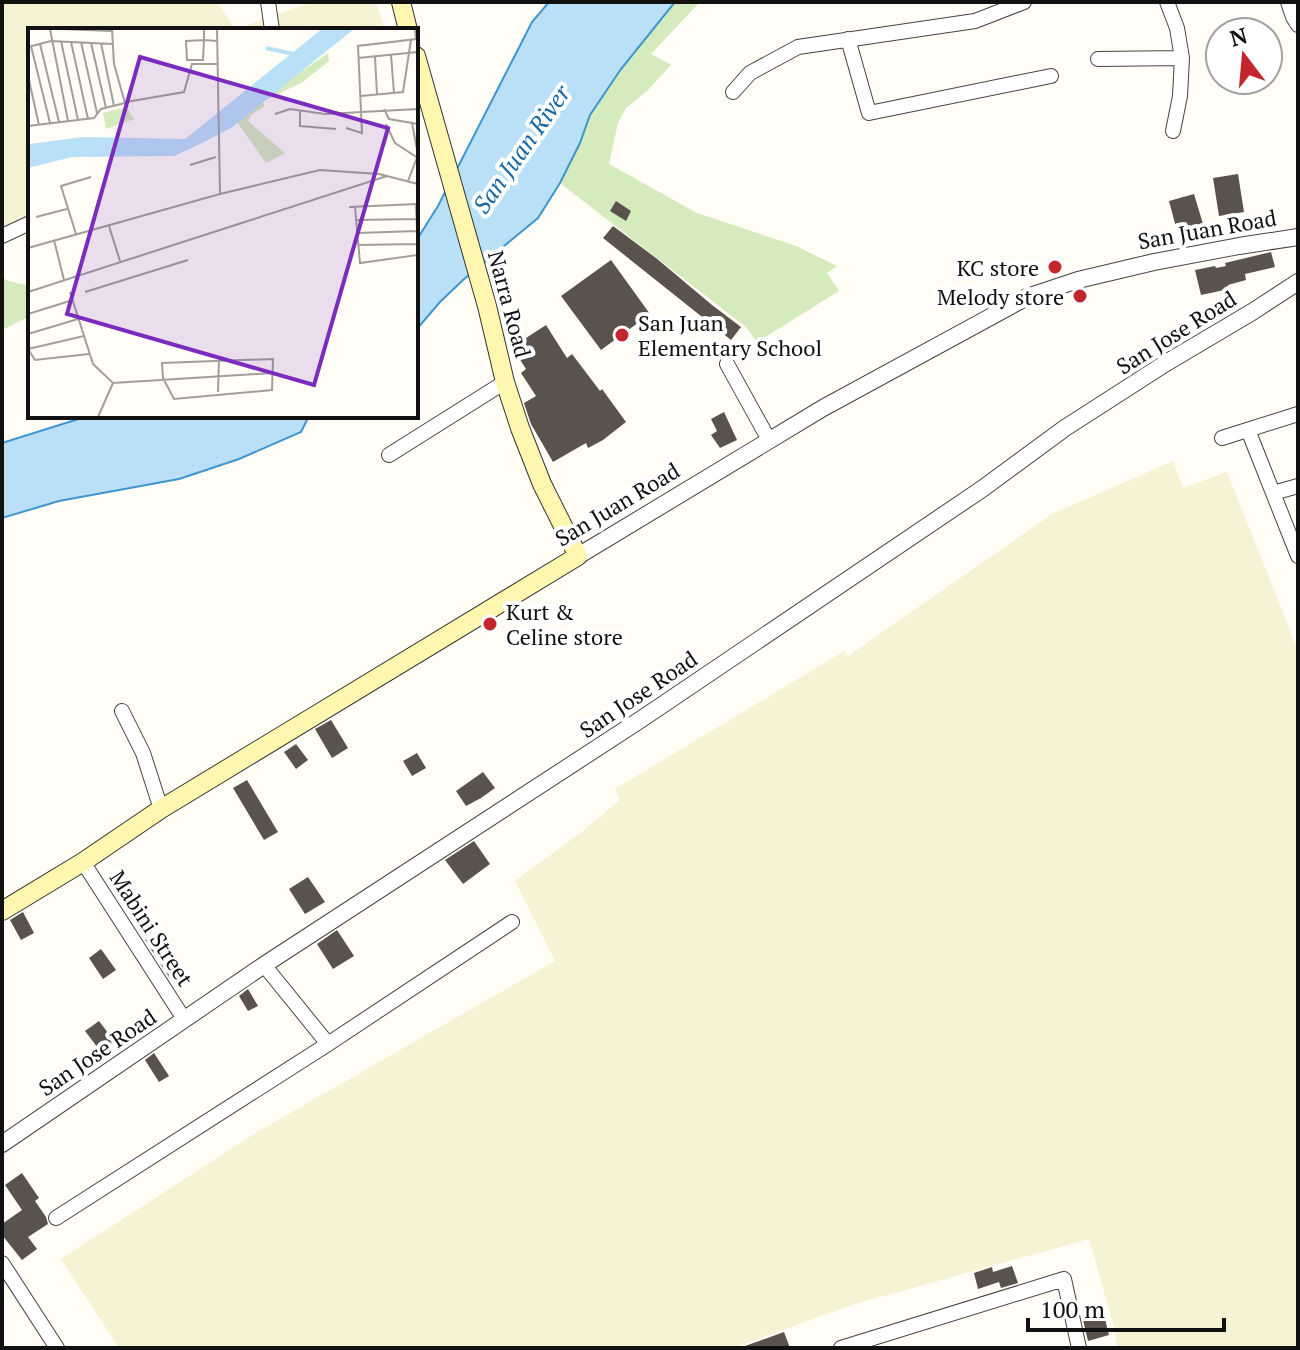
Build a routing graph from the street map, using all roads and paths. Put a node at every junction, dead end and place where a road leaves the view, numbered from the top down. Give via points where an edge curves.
1 (268, 2) edge
2 (401, 2) edge
3 (1024, 2) edge
4 (1167, 2) edge
5 (1288, 2) edge
6 (1298, 25) edge
7 (272, 28) edge
8 (408, 28) edge
9 (848, 39) junction
10 (1182, 58) junction
11 (1098, 59) dead end
12 (418, 63) edge
13 (1051, 76) dead end
14 (733, 92) dead end
15 (1173, 131) dead end
16 (28, 224) edge
17 (2, 236) edge
18 (1298, 237) edge
19 (1298, 282) edge
20 (727, 364) dead end
21 (505, 382) junction
22 (1298, 414) edge
23 (1248, 430) junction
24 (1222, 438) dead end
25 (769, 440) junction
26 (389, 455) dead end
27 (1298, 486) edge
28 (1273, 493) junction
29 (1297, 553) edge
30 (578, 556) junction
31 (122, 711) dead end
32 (161, 809) junction
33 (83, 862) junction
34 (2, 911) edge
35 (512, 922) dead end
36 (264, 965) junction
37 (184, 1019) junction
38 (328, 1044) junction
39 (2, 1144) edge
40 (56, 1218) dead end
41 (5, 1272) edge
42 (57, 1348) edge
43 (841, 1348) edge
44 (1079, 1348) edge

1 - 7 street
2 - 8 main road
3 - 9 street via 975,21
4 - 10 street
5 - 6 street
9 - 13 street via 869,113
9 - 14 street via 798,47 750,73
10 - 11 street
10 - 15 street
12 - 21 main road, Narra Road
16 - 17 street
18 - 25 street, San Juan Road via 1154,262 1027,297
19 - 36 street, San Jose Road via 1065,428 653,711
20 - 25 street
21 - 26 street
21 - 30 main road, Narra Road via 531,458
22 - 23 street
23 - 24 street
23 - 28 street
25 - 30 street, San Juan Road
27 - 28 street
28 - 29 street
30 - 32 main road, San Juan Road
31 - 32 street
32 - 33 main road, San Juan Road
33 - 34 main road, San Juan Road
33 - 37 street, Mabini Street
35 - 38 street
36 - 37 street, San Jose Road
36 - 38 street
37 - 39 street, San Jose Road
38 - 40 street
41 - 42 street
43 - 44 street via 1064,1279

